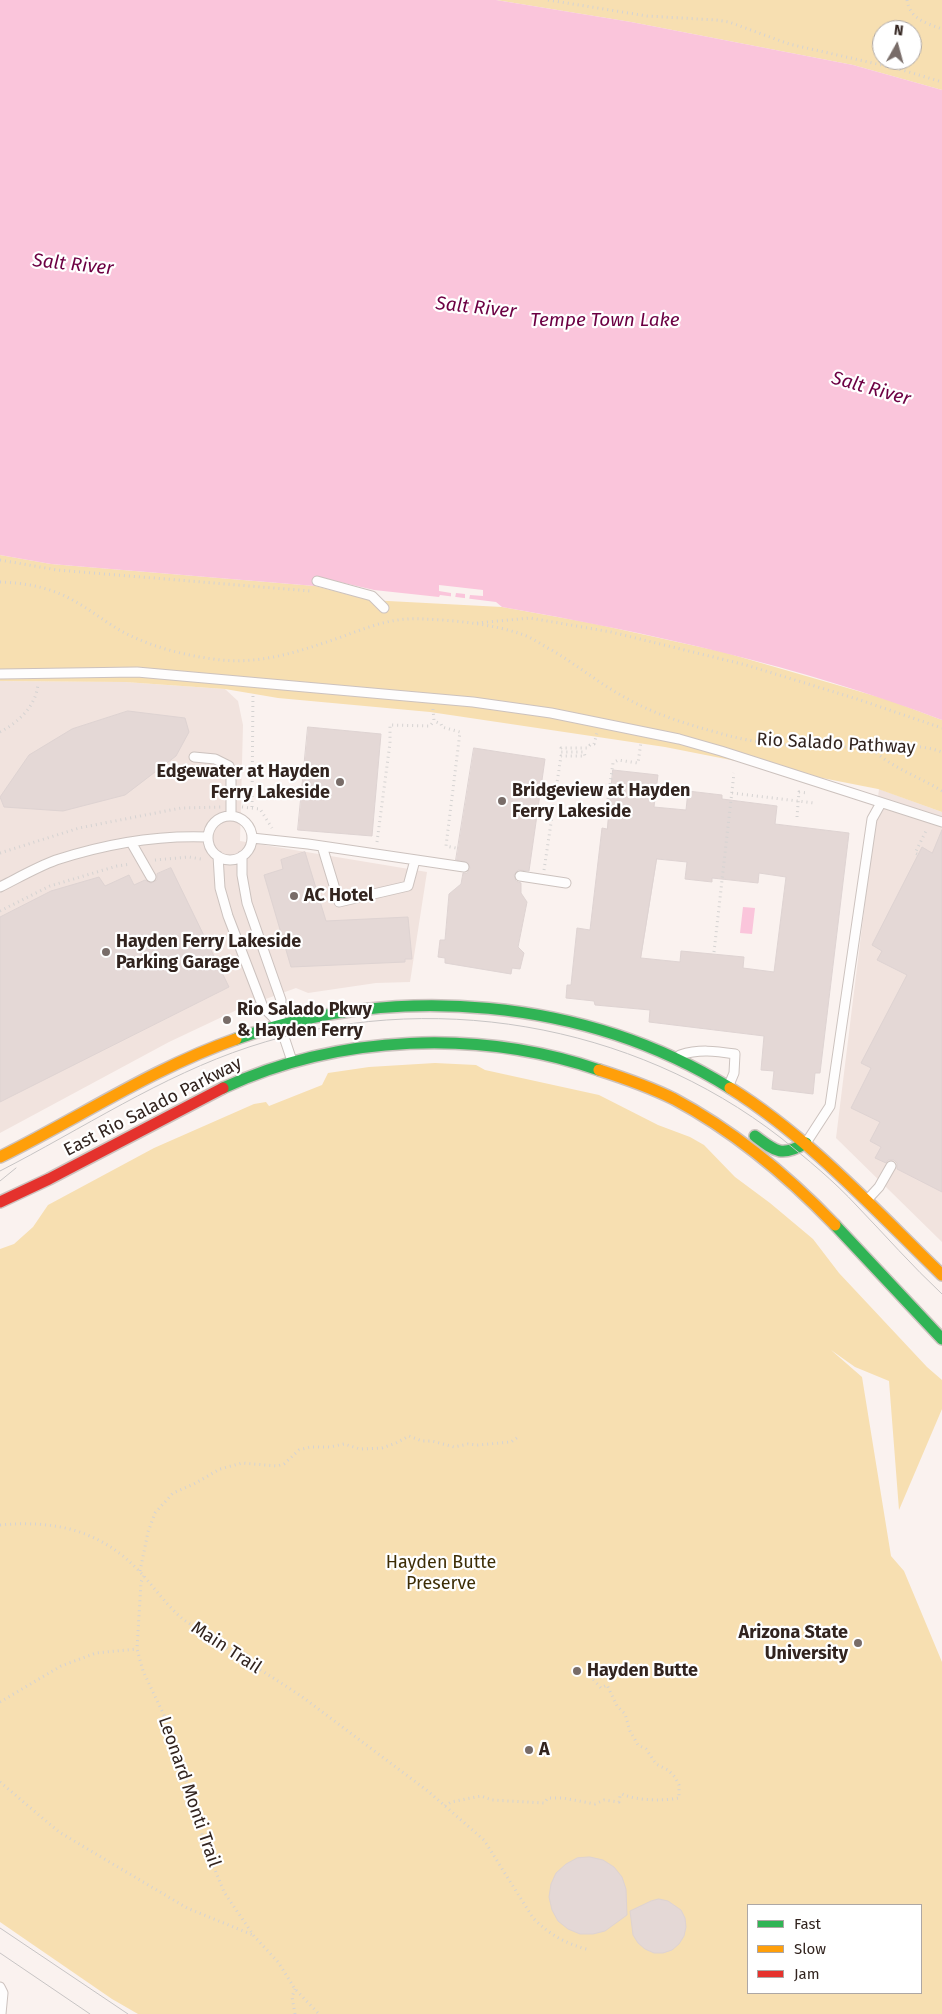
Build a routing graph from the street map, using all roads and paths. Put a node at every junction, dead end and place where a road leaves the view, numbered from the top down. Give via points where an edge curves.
1 (548, 0) edge
2 (907, 0) edge
3 (942, 28) edge
4 (942, 82) edge
5 (0, 560) edge
6 (317, 581) dead end
7 (0, 582) edge
8 (315, 591) dead end
9 (384, 608) joint
10 (395, 620) junction
11 (474, 624) junction
12 (0, 674) edge
13 (38, 674) junction
14 (253, 683) junction
15 (432, 698) junction
16 (434, 721) junction
17 (599, 722) junction
18 (942, 728) edge
19 (0, 732) edge
20 (643, 732) junction
21 (869, 746) junction
22 (942, 752) edge
23 (194, 757) dead end
24 (734, 773) dead end
25 (942, 791) edge
26 (732, 793) junction
27 (809, 793) dead end
28 (608, 799) dead end
29 (799, 801) junction
30 (814, 803) dead end
31 (881, 803) junction
32 (231, 812) junction
33 (797, 817) dead end
34 (932, 819) junction
35 (942, 822) edge
36 (379, 835) dead end
37 (208, 837) junction
38 (252, 838) junction
39 (132, 842) junction
40 (322, 846) junction
41 (456, 848) dead end
42 (0, 852) edge
43 (917, 854) dead end
44 (218, 856) junction
45 (242, 856) junction
46 (201, 860) dead end
47 (415, 860) junction
48 (142, 862) junction
49 (545, 863) dead end
50 (464, 867) dead end
51 (520, 876) dead end
52 (151, 877) dead end
53 (566, 883) dead end
54 (0, 887) edge
55 (0, 911) edge
56 (714, 952) dead end
57 (280, 1025) junction
58 (674, 1058) junction
59 (293, 1064) junction
60 (728, 1087) junction
61 (680, 1102) junction
62 (730, 1119) dead end
63 (745, 1130) dead end
64 (806, 1143) junction
65 (0, 1157) edge
66 (808, 1161) dead end
67 (891, 1166) dead end
68 (806, 1183) dead end
69 (866, 1200) junction
70 (0, 1202) edge
71 (834, 1223) junction
72 (942, 1275) edge
73 (942, 1340) edge
74 (518, 1437) dead end
75 (0, 1525) edge
76 (140, 1571) junction
77 (144, 1576) junction
78 (137, 1649) junction
79 (592, 1678) dead end
80 (0, 1702) edge
81 (0, 1782) edge
82 (445, 1806) junction
83 (254, 1936) junction
84 (590, 1950) dead end
85 (0, 1987) edge
86 (295, 1989) junction
87 (1, 2014) edge
88 (295, 2014) edge
89 (319, 2014) edge

1 - 4 path via 647,16 723,21 789,44
2 - 3 path via 916,17
5 - 8 path via 57,570
6 - 9 lane via 372,596
7 - 10 path, Rio Salado Pathway via 53,591 146,643 215,660 276,658
9 - 10 path
10 - 11 path, Rio Salado Pathway via 418,618
11 - 18 path via 530,618 611,632 746,665
11 - 21 path, Rio Salado Pathway via 525,636 570,660 627,699 701,727 752,741 823,747
12 - 13 lane
13 - 14 lane via 137,672
13 - 19 path via 38,687 23,717
14 - 15 lane
14 - 32 path via 252,807
15 - 16 path
15 - 17 lane via 551,712
16 - 36 path via 430,726 390,725
16 - 41 path via 460,732 446,846
17 - 20 lane
17 - 49 path via 594,744 588,748 561,748 561,752 584,752 585,756 561,756
20 - 28 path via 638,763 618,760 613,763
20 - 31 lane via 758,761
21 - 22 path, Rio Salado Pathway via 913,746
21 - 25 path via 878,756
23 - 32 lane via 215,759 229,766
24 - 26 path
26 - 29 path
26 - 56 path
27 - 29 path via 799,792
29 - 30 path
29 - 33 path
31 - 34 lane
31 - 64 lane via 872,819 830,1106
32 - 37 lane via 214,823
32 - 38 lane via 246,822
32 - 42 path via 181,808 88,826
34 - 35 lane
34 - 43 path
37 - 39 lane via 161,837
37 - 44 lane
38 - 40 lane
38 - 45 lane via 250,848
39 - 48 lane
39 - 54 lane via 55,861
40 - 47 lane
40 - 47 lane via 339,902 408,886
44 - 45 lane via 232,860
44 - 57 lane via 220,888 228,916 263,1007
45 - 57 lane via 245,897 281,1000
46 - 48 path via 189,857
47 - 50 lane
48 - 52 lane
48 - 55 path via 50,886
51 - 53 lane
57 - 58 main road, East Rio Salado Parkway via 332,1013 379,1008 488,1008 558,1020 612,1034
57 - 59 lane
57 - 65 main road, East Rio Salado Parkway via 211,1048 129,1087
58 - 60 main road, East Rio Salado Parkway
58 - 60 lane via 706,1050 735,1054 734,1073
59 - 61 main road, East Rio Salado Parkway via 337,1052 427,1041 463,1042 509,1047 593,1066
59 - 70 main road, East Rio Salado Parkway via 234,1083
60 - 64 main road, East Rio Salado Parkway
61 - 62 main road
61 - 71 main road, East Rio Salado Parkway via 756,1154
63 - 64 main road via 783,1153
64 - 66 main road
64 - 69 main road, East Rio Salado Parkway
67 - 69 lane via 879,1187
68 - 71 main road
69 - 72 main road, East Rio Salado Parkway
71 - 73 main road, East Rio Salado Parkway
74 - 76 path via 510,1442 454,1447 409,1436 382,1448 360,1449 344,1444 310,1447 299,1450 277,1466 242,1463 220,1468 173,1493 155,1513
75 - 76 path, Main Trail via 22,1523 78,1531 100,1539
76 - 77 path, Main Trail
77 - 78 path, Leonard Monti Trail
77 - 82 path, Main Trail via 184,1620 301,1696
78 - 80 path via 96,1653 61,1666
78 - 83 path, Leonard Monti Trail via 143,1671 173,1734 206,1845 224,1892
79 - 82 path via 601,1688 607,1685 617,1706 625,1714 638,1745 646,1749 656,1764 675,1777 679,1798 659,1801 622,1794 619,1802 604,1800 595,1804 563,1798 532,1803 481,1796
81 - 83 path via 59,1832 187,1908
82 - 84 path, Main Trail via 484,1840 541,1926 569,1945
83 - 86 path, Leonard Monti Trail via 278,1962
85 - 87 lane via 3,1993
86 - 88 path via 292,1996
86 - 89 path, Leonard Monti Trail

